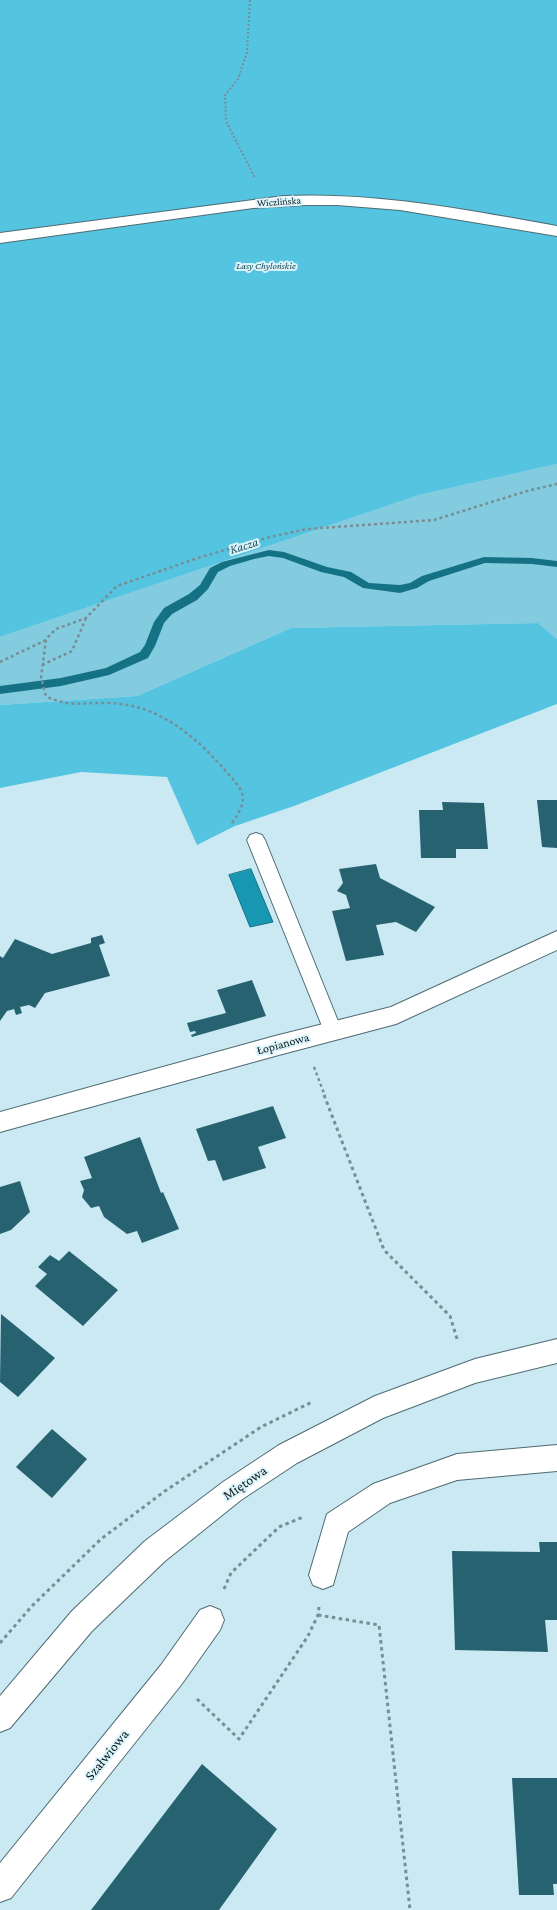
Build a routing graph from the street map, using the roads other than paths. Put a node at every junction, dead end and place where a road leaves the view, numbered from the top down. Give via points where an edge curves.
1 (557, 231) edge
2 (0, 238) edge
3 (256, 840) road end
4 (557, 940) edge
5 (333, 1031) junction
6 (0, 1122) edge
7 (557, 1351) edge
8 (557, 1458) edge
9 (323, 1575) dead end
10 (210, 1620) road end
11 (0, 1718) edge
12 (0, 1887) edge

1 - 2 street, Wiczlińska via 424,208 366,201 305,200 267,202
3 - 5 lane
4 - 5 street, Łopianowa via 396,1015
5 - 6 street, Łopianowa
7 - 11 street, Miętowa via 475,1371 375,1408 288,1454 232,1490 155,1551 82,1621
8 - 9 street via 457,1467 382,1493 337,1524
10 - 12 street, Szałwiowa via 171,1675

